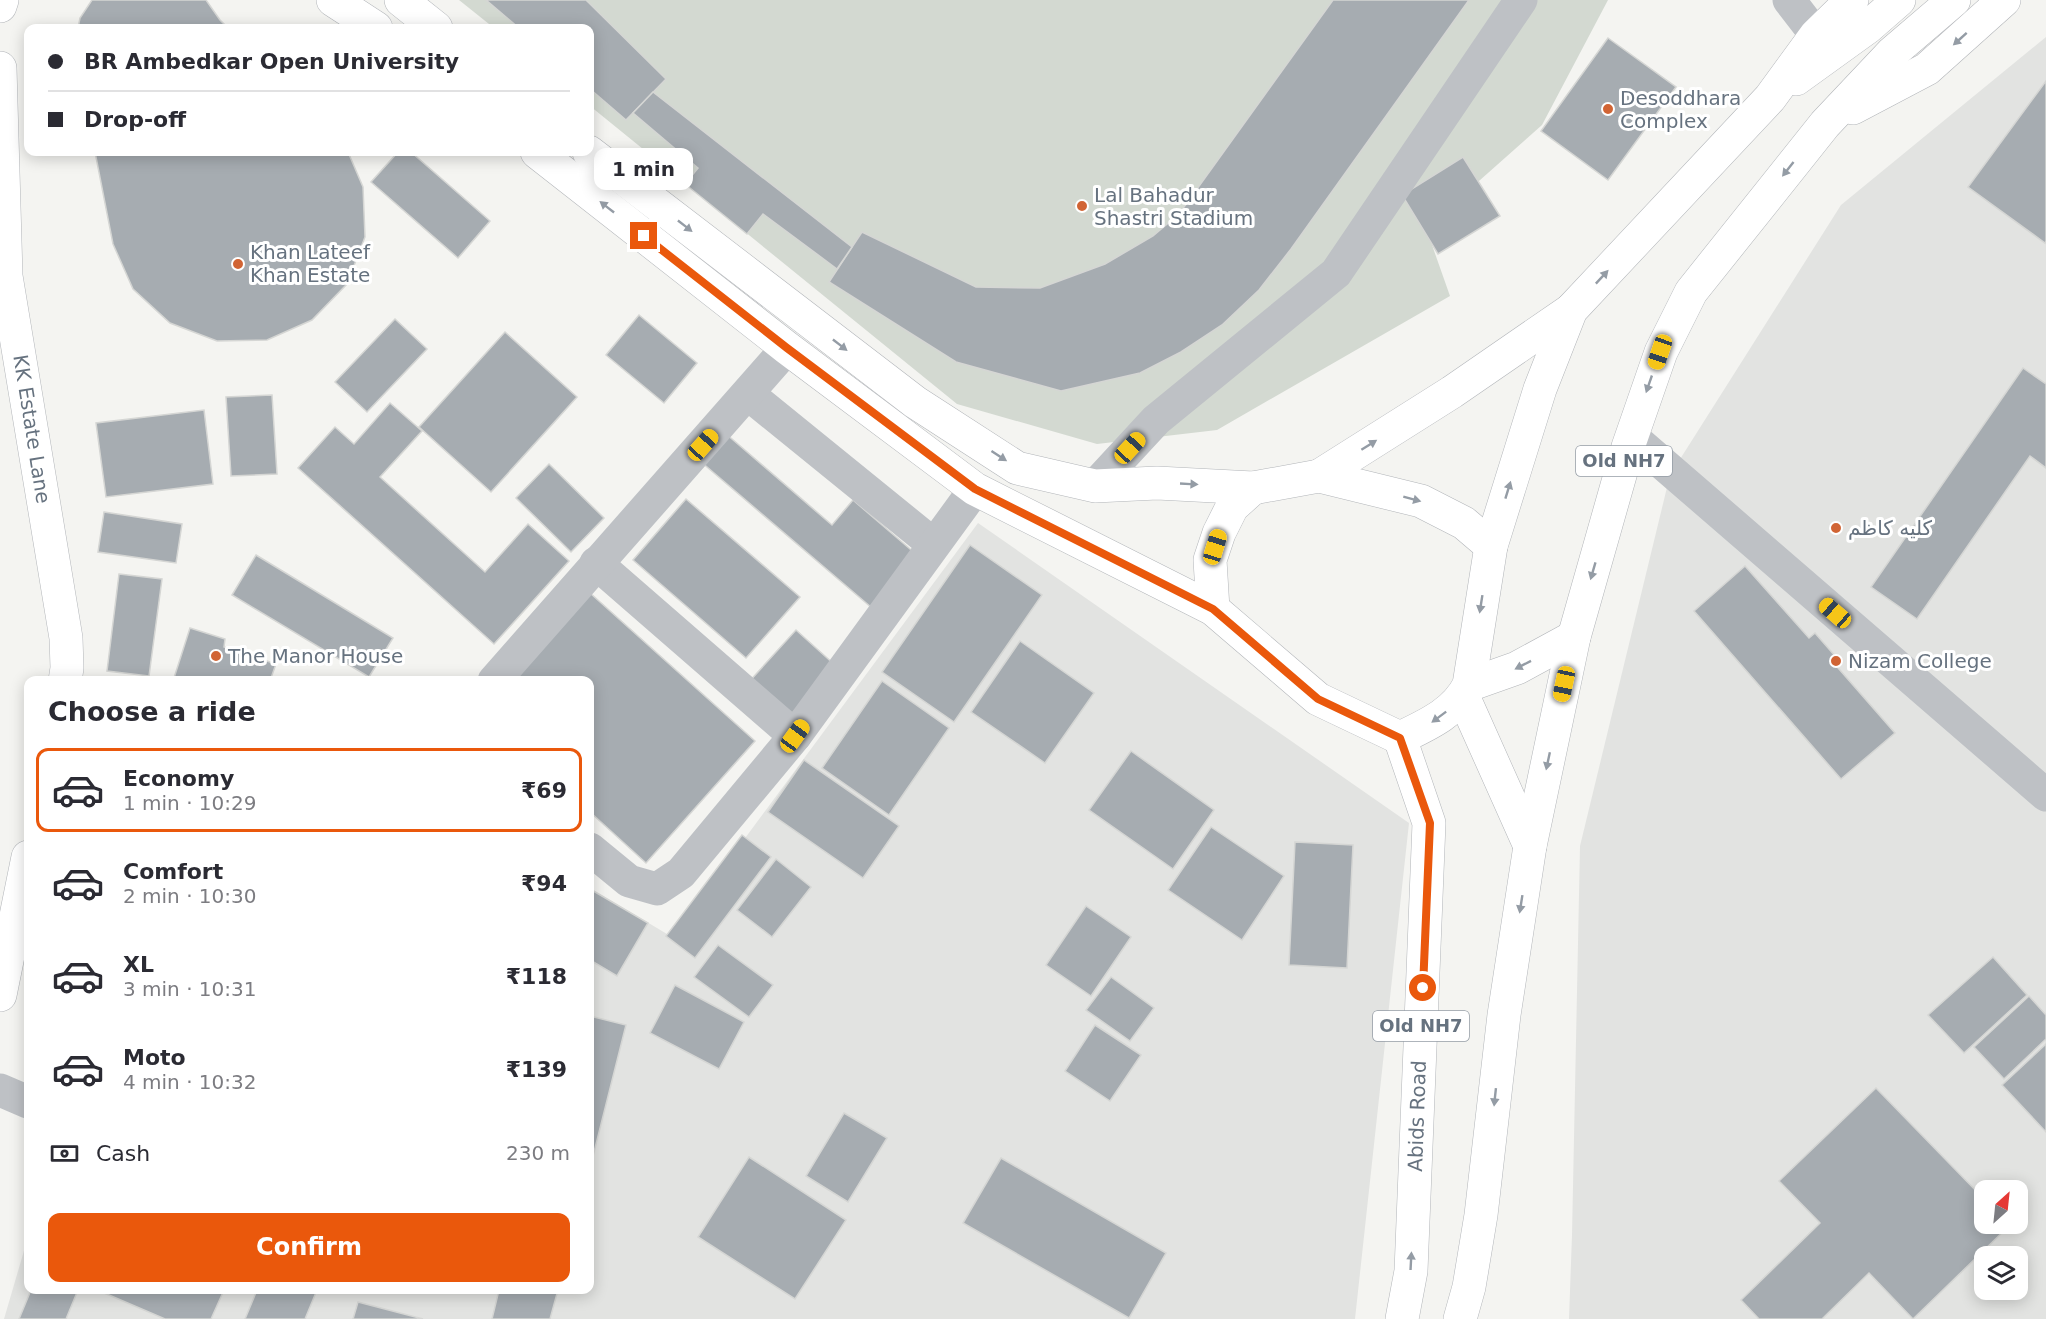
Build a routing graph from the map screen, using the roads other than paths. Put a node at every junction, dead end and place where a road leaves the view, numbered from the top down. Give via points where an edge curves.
1 (2, 0) edge
2 (333, 0) edge
3 (401, 0) edge
4 (1521, 0) edge
5 (1789, 0) edge
6 (1899, 0) edge
7 (1954, 0) edge
8 (2004, 0) edge
9 (0, 6) edge
10 (1860, 13) edge
11 (370, 24) edge
12 (431, 24) edge
13 (1816, 35) junction
14 (0, 68) edge
15 (1770, 98) junction
16 (1, 117) edge
17 (1824, 124) junction
18 (542, 156) edge
19 (594, 156) edge
20 (1, 173) edge
21 (2, 228) edge
22 (1571, 310) junction
23 (787, 348) junction
24 (748, 394) junction
25 (1632, 437) junction
26 (1319, 476) junction
27 (1095, 486) junction
28 (1253, 488) junction
29 (975, 489) junction
30 (933, 544) junction
31 (1491, 546) junction
32 (596, 563) junction
33 (1213, 609) junction
34 (1574, 638) junction
35 (66, 676) edge
36 (498, 676) edge
37 (1466, 690) junction
38 (795, 736) junction
39 (1400, 738) junction
40 (2046, 795) edge
41 (1530, 846) junction
42 (594, 852) edge
43 (24, 877) edge
44 (0, 995) edge
45 (0, 1090) edge
46 (24, 1100) edge
47 (1402, 1319) edge
48 (1460, 1319) edge

1 - 9 main road
2 - 11 main road
3 - 12 main road
4 - 27 street via 1336,273 1156,420
5 - 13 street
6 - 10 main road
7 - 17 main road, Old NH7 via 1892,54
8 -> 17 main road via 1927,69
10 - 13 main road
10 - 15 main road
13 - 15 main road
14 - 16 main road, KK Estate Lane
22 -> 15 main road
16 - 20 main road, KK Estate Lane
17 -> 25 main road, Old NH7 via 1691,292 1660,352
23 -> 18 main road
19 -> 27 main road via 915,402 1017,468
20 - 21 main road, KK Estate Lane
21 - 35 main road, KK Estate Lane via 6,276 66,638
26 -> 22 main road via 1452,392
31 -> 22 main road via 1540,389
23 - 24 street
23 - 29 main road
24 - 30 street
24 - 32 street
25 -> 34 main road, Old NH7
25 - 40 street
26 - 28 main road
26 -> 31 main road via 1421,501 1464,523
27 -> 28 main road via 1157,483
28 - 33 main road via 1232,507 1210,560
29 - 30 street
29 - 33 main road
30 - 38 street
31 -> 37 main road
32 - 36 street
32 - 38 street
33 - 39 main road via 1318,699
34 -> 37 main road
34 -> 41 main road, Old NH7
37 -> 39 main road via 1437,720
37 - 41 main road
38 - 42 street via 681,873 657,889 630,881
47 -> 39 main road, Abids Road / Old NH7 via 1411,1271 1430,823
41 -> 48 main road, Old NH7 via 1504,1015 1482,1215
43 - 44 main road
45 - 46 street

